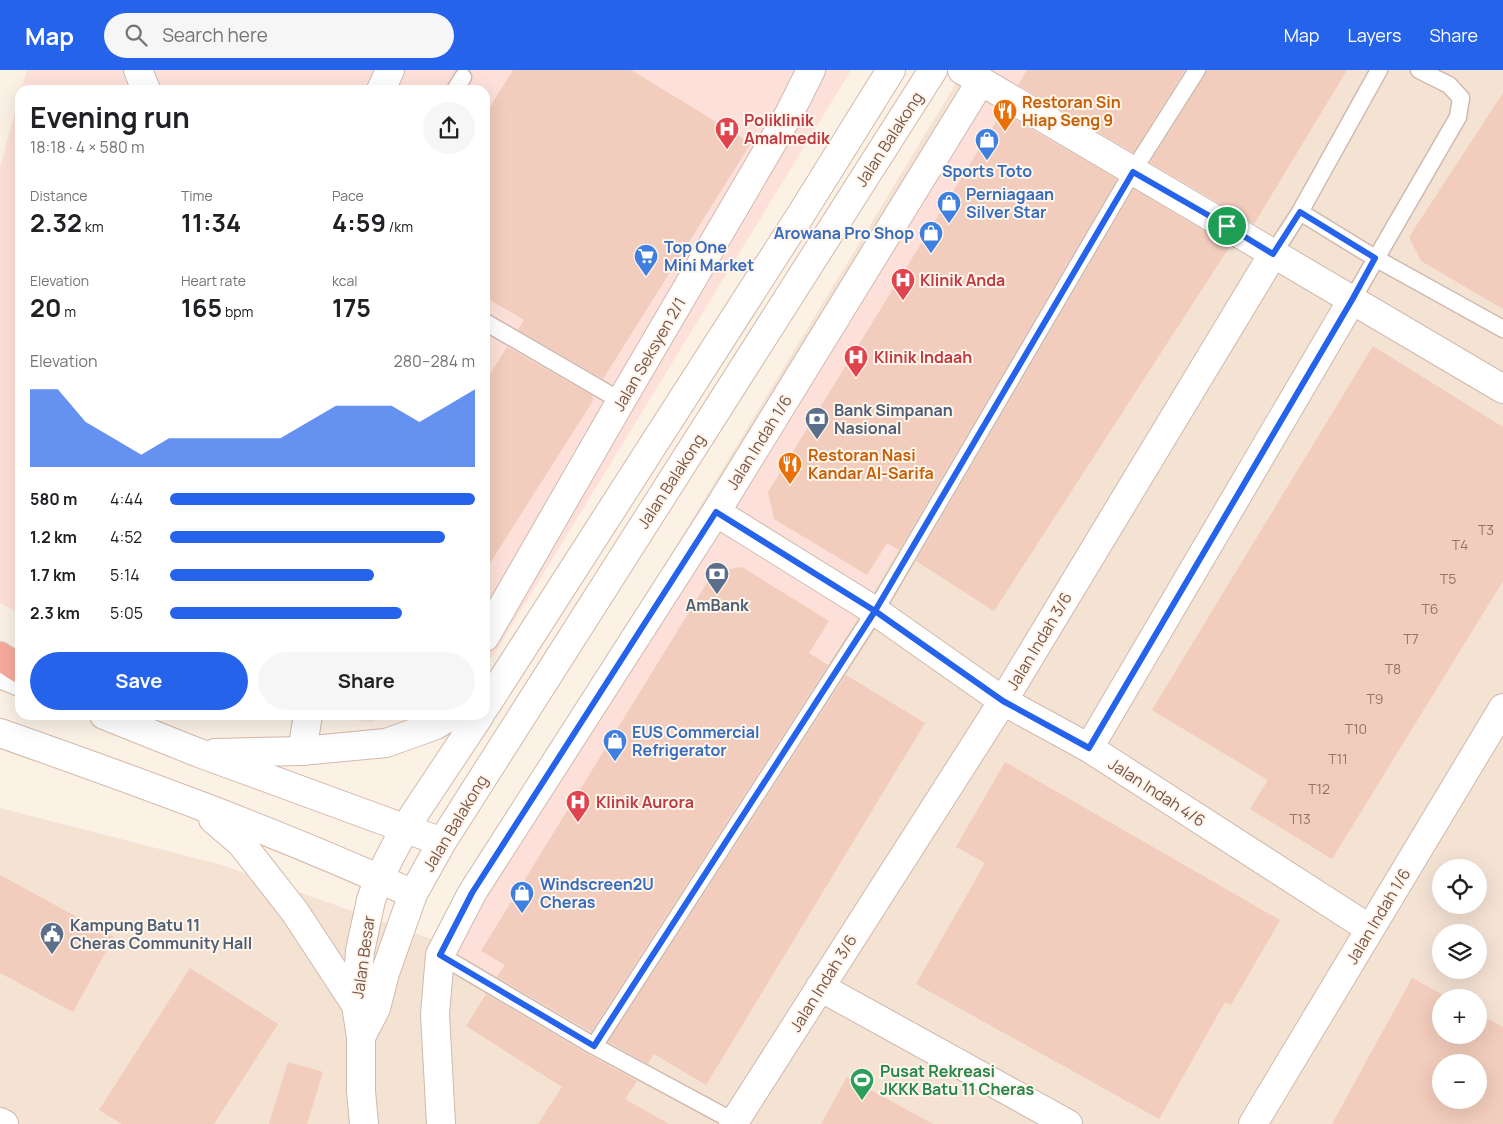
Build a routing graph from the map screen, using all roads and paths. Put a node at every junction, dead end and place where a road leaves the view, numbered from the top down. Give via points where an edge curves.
1 (138, 70) edge
2 (390, 70) edge
3 (811, 70) edge
4 (891, 70) edge
5 (933, 70) edge
6 (1197, 70) edge
7 (1379, 70) edge
8 (1419, 70) edge
9 (971, 76) edge
10 (144, 85) edge
11 (383, 85) edge
12 (1133, 172) junction
13 (1300, 212) junction
14 (1273, 254) junction
15 (1375, 258) junction
16 (1352, 300) junction
17 (490, 325) edge
18 (1503, 329) edge
19 (1503, 389) edge
20 (621, 401) junction
21 (716, 512) junction
22 (875, 611) junction
23 (490, 628) edge
24 (0, 656) edge
25 (15, 666) edge
26 (0, 674) edge
27 (15, 680) edge
28 (493, 689) edge
29 (1003, 701) junction
30 (1503, 708) edge
31 (116, 720) edge
32 (307, 720) edge
33 (444, 720) edge
34 (477, 720) edge
35 (0, 733) edge
36 (1494, 743) edge
37 (1089, 748) junction
38 (302, 751) junction
39 (199, 753) junction
40 (192, 801) junction
41 (405, 828) junction
42 (442, 842) junction
43 (379, 878) junction
44 (412, 894) junction
45 (1370, 929) junction
46 (440, 955) junction
47 (820, 987) junction
48 (356, 1005) junction
49 (361, 1036) junction
50 (594, 1046) junction
51 (0, 1122) edge
52 (734, 1123) edge
53 (4, 1124) edge
54 (364, 1124) edge
55 (441, 1124) edge
56 (1068, 1124) edge
57 (1253, 1124) edge

1 - 10 street
2 - 11 street
3 - 20 street, Jalan Seksyen 2/1 via 789,114
4 - 28 street, Jalan Balakong
5 - 42 street, Jalan Balakong
6 - 12 lane
7 - 13 lane
8 - 15 lane via 1449,85 1461,98 1458,117
9 - 12 street
9 - 21 street, Jalan Indah 1/6
12 - 14 street
12 - 22 lane
13 - 14 lane
13 - 15 lane
14 - 16 street
14 - 29 street, Jalan Indah 3/6
15 - 16 lane
15 - 18 lane
16 - 19 street
16 - 37 street
17 - 20 lane
20 - 23 street, Jalan Seksyen 2/1
21 - 22 street, Jalan Indah 4/6
21 - 46 street, Jalan Indah 1/6 via 472,893
22 - 29 street, Jalan Indah 4/6
22 - 50 lane
24 - 25 highway
26 - 27 street
29 - 37 street, Jalan Indah 4/6
29 - 47 street, Jalan Indah 3/6
30 - 36 street, Jalan Indah 1/6
31 - 39 street
32 - 38 street
33 - 38 street via 386,744
34 - 41 street
35 - 40 street
36 - 45 street, Jalan Indah 1/6
37 - 45 street, Jalan Indah 4/6
38 - 39 street
39 - 41 street
40 - 43 street
40 - 48 street via 241,843 295,912
41 - 42 street
41 - 43 street
42 - 44 street, Jalan Balakong
43 - 44 street
43 - 48 street, Jalan Besar via 360,951
44 - 49 street, Jalan Besar via 376,1008
45 - 57 street, Jalan Indah 1/6
46 - 50 lane
46 - 55 street via 434,1014
47 - 52 street, Jalan Indah 3/6
47 - 56 street
48 - 49 street, Jalan Besar
49 - 54 street, Jalan Besar
50 - 52 lane
51 - 53 street

